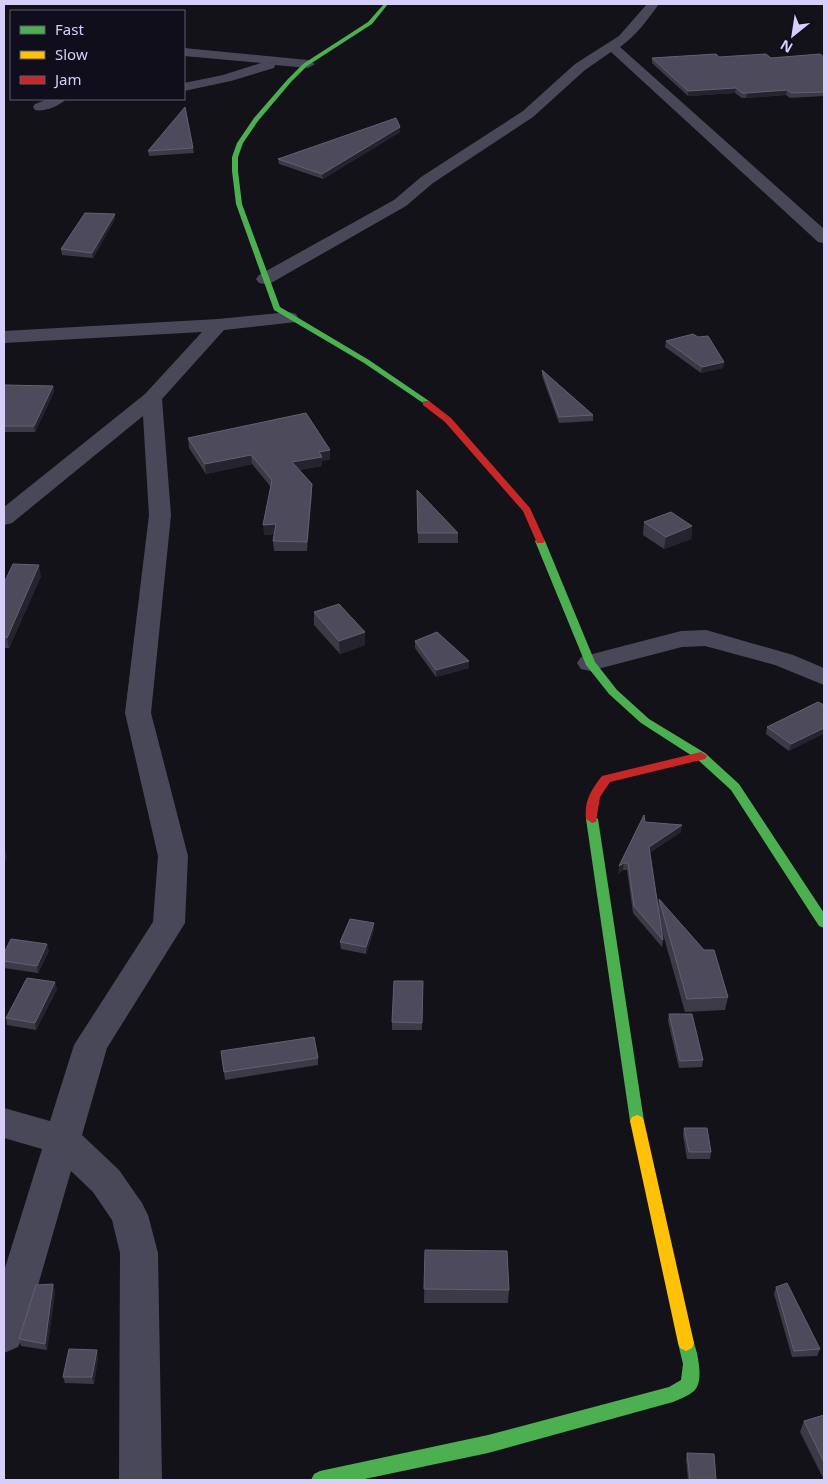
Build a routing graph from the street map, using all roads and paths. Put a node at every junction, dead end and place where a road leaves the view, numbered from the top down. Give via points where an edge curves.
1 (386, 4) edge
2 (652, 4) edge
3 (613, 47) junction
4 (185, 52) edge
5 (280, 61) junction
6 (308, 64) junction
7 (185, 87) edge
8 (57, 100) edge
9 (40, 107) dead end
10 (824, 238) edge
11 (265, 279) junction
12 (289, 318) junction
13 (218, 325) junction
14 (4, 337) edge
15 (152, 398) junction
16 (4, 518) edge
17 (590, 663) junction
18 (824, 677) edge
19 (701, 756) junction
20 (824, 923) edge
21 (4, 1123) edge
22 (63, 1140) junction
23 (4, 1334) edge
24 (140, 1480) edge
25 (320, 1480) edge

1 - 6 street via 370,23
2 - 3 street via 640,21
3 - 10 street
3 - 11 street via 580,67 534,110 427,180 400,203
4 - 5 street
5 - 6 street
5 - 7 street
6 - 11 street via 261,112 236,150 234,159 239,204
8 - 9 street
11 - 12 street via 277,308
12 - 13 street
12 - 17 street via 410,390 448,420 527,510
13 - 14 street
13 - 15 street
15 - 16 street
15 - 22 street via 160,515 138,713 173,856 169,923 91,1045
17 - 18 street via 681,639 706,638 784,660
17 - 19 street via 613,692 645,721
19 - 20 street via 734,787
19 - 25 street via 606,779 596,790 590,806 634,1106 691,1364 689,1384 672,1394 488,1444
21 - 22 street
22 - 23 street
22 - 24 street via 106,1181 130,1215 139,1253

